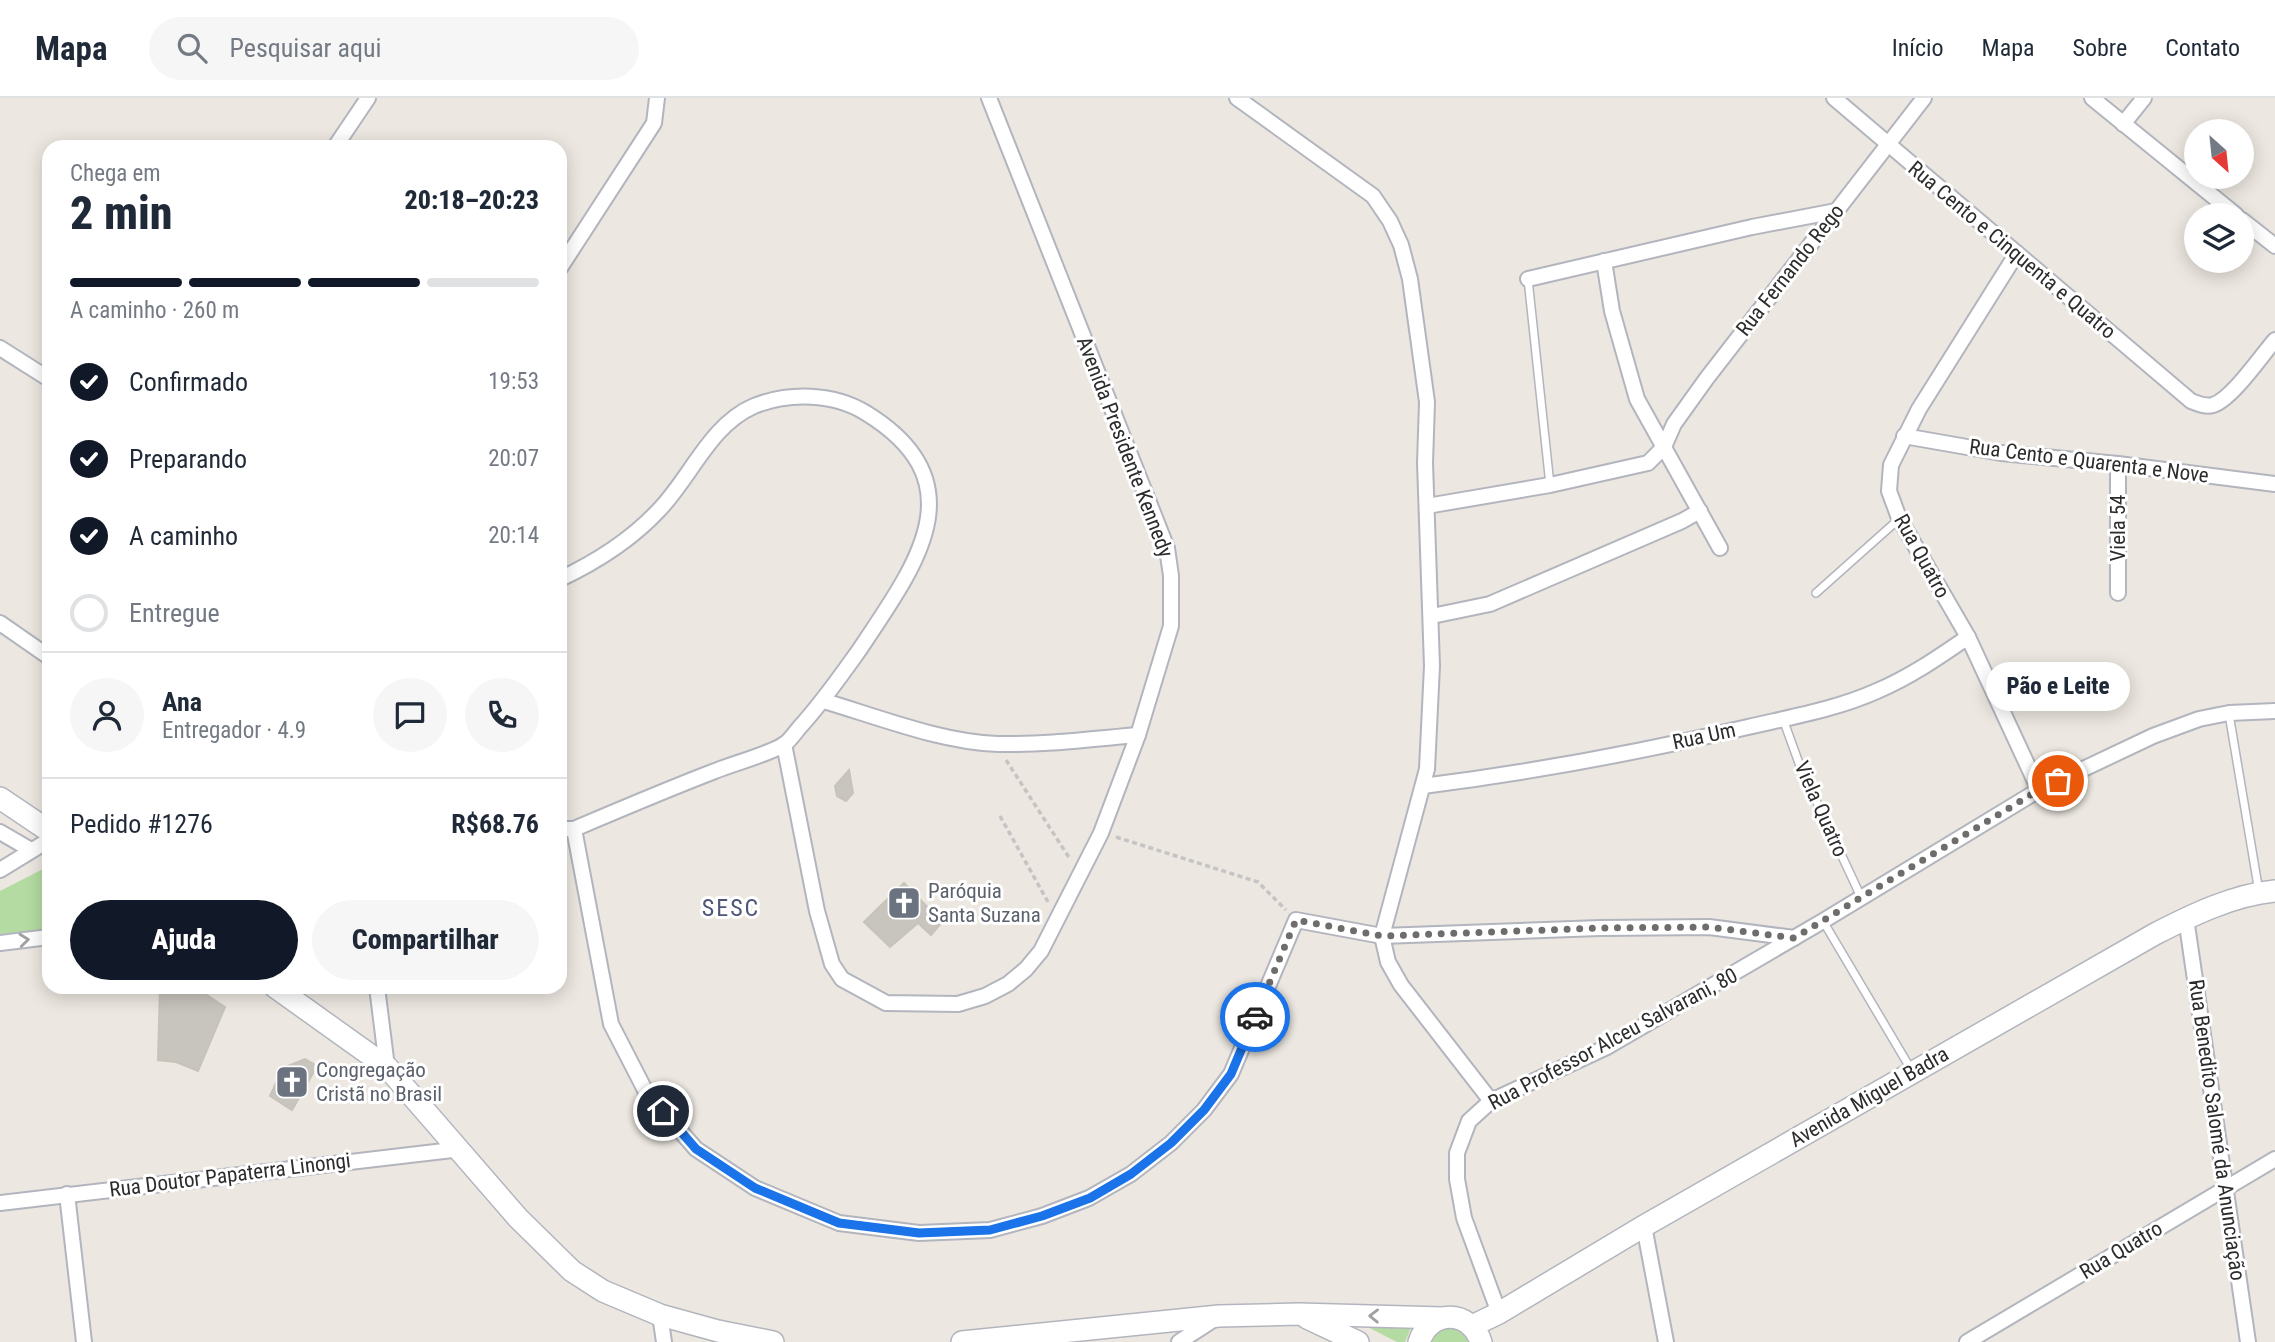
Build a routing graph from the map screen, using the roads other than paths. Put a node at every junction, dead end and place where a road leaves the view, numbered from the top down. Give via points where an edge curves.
1 (368, 98) edge
2 (657, 98) edge
3 (989, 98) edge
4 (1237, 98) edge
5 (1833, 98) edge
6 (1924, 98) edge
7 (2092, 98) edge
8 (2144, 98) edge
9 (2123, 124) junction
10 (340, 140) edge
11 (1888, 144) junction
12 (2221, 203) edge
13 (1836, 211) junction
14 (2254, 229) edge
15 (2275, 246) edge
16 (2017, 253) junction
17 (567, 257) edge
18 (1604, 261) junction
19 (1528, 279) joint
20 (2275, 340) edge
21 (0, 348) edge
22 (42, 375) edge
23 (1904, 436) junction
24 (1664, 447) junction
25 (2118, 464) junction
26 (2275, 484) edge
27 (1550, 485) junction
28 (1427, 506) junction
29 (1700, 511) junction
30 (1899, 518) junction
31 (1720, 548) dead end
32 (567, 576) edge
33 (1816, 593) dead end
34 (2118, 593) dead end
35 (1432, 616) junction
36 (0, 623) edge
37 (1968, 637) junction
38 (42, 652) edge
39 (824, 701) junction
40 (2275, 711) edge
41 (2229, 713) junction
42 (1783, 718) junction
43 (1138, 735) junction
44 (784, 744) junction
45 (1423, 786) junction
46 (2039, 790) junction
47 (0, 798) edge
48 (42, 826) edge
49 (567, 829) edge
50 (0, 832) edge
51 (42, 844) edge
52 (31, 850) junction
53 (0, 870) edge
54 (2267, 892) edge
55 (1861, 898) junction
56 (2186, 918) junction
57 (1824, 921) junction
58 (1382, 936) junction
59 (42, 938) edge
60 (1794, 938) junction
61 (0, 943) edge
62 (285, 994) edge
63 (378, 994) edge
64 (387, 1067) junction
65 (1913, 1072) junction
66 (1491, 1101) junction
67 (461, 1149) junction
68 (2275, 1159) edge
69 (2227, 1187) junction
70 (67, 1194) junction
71 (0, 1203) edge
72 (1644, 1226) junction
73 (1499, 1312) junction
74 (1299, 1314) junction
75 (660, 1315) junction
76 (1219, 1315) junction
77 (1442, 1318) junction
78 (1477, 1334) edge
79 (1055, 1337) edge
80 (84, 1342) edge
81 (664, 1342) edge
82 (773, 1342) edge
83 (962, 1342) edge
84 (1179, 1342) edge
85 (1358, 1342) edge
86 (1419, 1342) edge
87 (1666, 1342) edge
88 (1966, 1342) edge
89 (2248, 1342) edge

1 - 10 street
2 - 17 street via 653,123
3 - 43 street, Avenida Presidente Kennedy via 1167,548 1171,626
4 - 28 street via 1373,196 1401,245 1427,402
5 - 11 street, Rua Cento e Cinquenta e Quatro
6 - 11 street, Rua Fernando Rego
7 - 9 street
8 - 9 street
9 - 12 street
11 - 13 street, Rua Fernando Rego
11 - 16 street, Rua Cento e Cinquenta e Quatro
13 - 18 street
13 - 24 street, Rua Fernando Rego via 1688,403
14 - 15 street
16 - 20 street, Rua Cento e Cinquenta e Quatro via 2191,401 2204,406 2222,400
16 - 23 street, Rua Quatro
18 - 19 street
18 - 24 street via 1612,311 1637,399
19 - 27 lane
21 - 22 street
23 - 25 street, Rua Cento e Quarenta e Nove via 2001,453
23 - 30 street, Rua Quatro via 1891,465 1889,491
24 - 27 street via 1637,467
24 - 29 street
25 - 26 street, Rua Cento e Quarenta e Nove
25 - 34 street, Viela 54
27 - 28 street
28 - 35 street
29 - 31 street
29 - 35 street via 1490,604
30 - 33 lane
30 - 37 street, Rua Quatro
32 - 39 street via 592,564 634,533 680,485 723,425 754,406 788,398 823,397 856,407 885,425 911,450 927,484 930,516 907,576
35 - 45 street
36 - 38 street
37 - 42 street, Rua Um via 1875,692
37 - 46 street, Rua Quatro
39 - 43 street via 947,736 996,744
39 - 44 street
40 - 41 street, Rua Professor Alceu Salvarani, 80
41 - 46 street, Rua Professor Alceu Salvarani, 80 via 2153,736
41 - 54 lane
42 - 45 street, Rua Um via 1528,772
42 - 55 lane, Viela Quatro
43 - 44 street, Avenida Presidente Kennedy via 1101,833 1041,951 1008,984 958,1004 886,1003 842,979 832,964 817,911
44 - 49 street
45 - 58 street
46 - 55 street, Rua Professor Alceu Salvarani, 80
47 - 48 main road
49 - 58 street via 611,1024 646,1093 696,1149 755,1188 839,1223 919,1233 990,1230 1090,1198 1171,1143 1231,1074 1296,920
50 - 52 street
51 - 52 street
52 - 53 street
54 - 56 main road, Avenida Miguel Badra
55 - 57 street, Rua Professor Alceu Salvarani, 80
56 - 65 main road, Avenida Miguel Badra
56 - 69 street, Rua Benedito Salomé da Anunciação
57 - 60 street, Rua Professor Alceu Salvarani, 80
57 - 65 lane
58 - 60 street via 1709,927
58 - 66 street via 1388,962 1401,985
61 -> 59 street
60 - 66 street, Rua Professor Alceu Salvarani, 80 via 1607,1046
62 - 64 main road
63 - 64 street
64 - 67 main road
65 - 72 main road, Avenida Miguel Badra
66 - 73 street, Rua Professor Alceu Salvarani, 80 via 1469,1121 1457,1153 1457,1179 1464,1218
67 - 70 street, Rua Doutor Papaterra Linongi
67 - 75 main road via 518,1218 572,1271 603,1292
68 - 69 street, Rua Quatro
69 - 88 street, Rua Quatro
69 - 89 street, Rua Benedito Salomé da Anunciação
70 - 71 street, Rua Doutor Papaterra Linongi
70 - 80 street
72 - 73 main road, Avenida Miguel Badra
72 - 87 street
73 - 78 main road, Avenida Miguel Badra
74 - 76 main road
77 -> 74 main road
74 - 85 main road
75 - 81 street
75 - 82 main road
76 - 79 main road
76 - 84 street
77 - 78 main road via 1464,1320
77 - 86 main road via 1424,1330
79 - 83 main road

